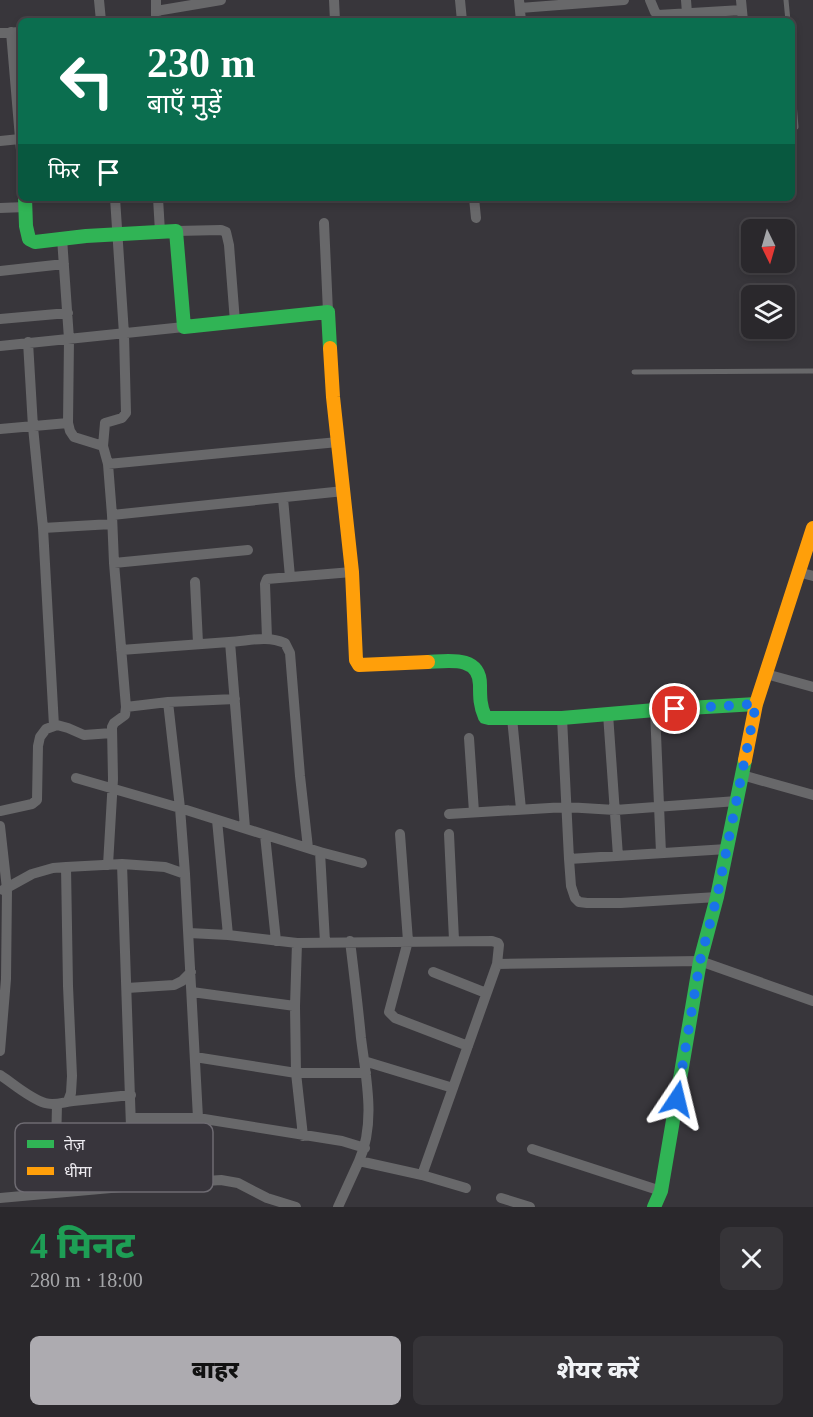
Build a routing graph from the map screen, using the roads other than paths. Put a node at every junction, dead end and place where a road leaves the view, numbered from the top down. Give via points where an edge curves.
1 (99, 0) edge
2 (220, 0) edge
3 (334, 0) edge
4 (460, 0) edge
5 (624, 0) edge
6 (650, 0) edge
7 (686, 0) edge
8 (786, 0) edge
9 (520, 4) edge
10 (742, 10) edge
11 (156, 11) edge
12 (687, 13) junction
13 (101, 18) edge
14 (335, 18) edge
15 (462, 18) edge
16 (788, 18) edge
17 (11, 32) edge
18 (18, 111) edge
19 (795, 115) edge
20 (796, 127) dead end
21 (0, 141) edge
22 (18, 144) edge
23 (114, 201) edge
24 (158, 201) edge
25 (474, 201) edge
26 (25, 202) edge
27 (0, 208) edge
28 (476, 218) dead end
29 (324, 223) dead end
30 (176, 231) junction
31 (160, 232) junction
32 (118, 234) junction
33 (62, 238) junction
34 (63, 264) junction
35 (0, 271) edge
36 (328, 312) junction
37 (68, 313) junction
38 (0, 319) edge
39 (235, 322) junction
40 (184, 327) junction
41 (124, 334) junction
42 (69, 339) junction
43 (28, 342) junction
44 (0, 346) edge
45 (813, 371) edge
46 (634, 372) dead end
47 (68, 423) junction
48 (33, 427) junction
49 (0, 429) edge
50 (338, 442) junction
51 (104, 446) junction
52 (108, 464) junction
53 (344, 491) junction
54 (282, 498) junction
55 (112, 520) junction
56 (43, 528) junction
57 (813, 528) edge
58 (248, 550) dead end
59 (114, 563) junction
60 (352, 572) junction
61 (798, 572) junction
62 (813, 576) edge
63 (290, 577) junction
64 (195, 582) dead end
65 (267, 638) junction
66 (230, 642) junction
67 (198, 643) junction
68 (121, 650) junction
69 (766, 674) junction
70 (813, 687) edge
71 (235, 699) junction
72 (168, 702) junction
73 (756, 704) junction
74 (126, 707) junction
75 (655, 710) junction
76 (608, 714) junction
77 (512, 718) junction
78 (562, 718) junction
79 (54, 726) junction
80 (112, 733) junction
81 (469, 738) dead end
82 (742, 775) junction
83 (75, 778) dead end
84 (112, 789) junction
85 (813, 795) edge
86 (737, 801) junction
87 (566, 807) junction
88 (660, 807) junction
89 (180, 808) junction
90 (521, 810) junction
91 (615, 810) junction
92 (0, 811) edge
93 (474, 812) junction
94 (449, 814) dead end
95 (217, 820) junction
96 (0, 826) edge
97 (244, 828) junction
98 (400, 834) dead end
99 (449, 834) dead end
100 (265, 835) junction
101 (308, 848) junction
102 (727, 849) junction
103 (320, 852) junction
104 (661, 853) junction
105 (618, 856) junction
106 (569, 860) junction
107 (362, 863) dead end
108 (122, 864) junction
109 (108, 865) junction
110 (66, 867) junction
111 (185, 874) junction
112 (3, 890) edge
113 (717, 897) junction
114 (189, 933) junction
115 (228, 935) junction
116 (454, 940) junction
117 (276, 941) junction
118 (350, 941) junction
119 (408, 941) junction
120 (326, 942) junction
121 (297, 943) junction
122 (700, 961) junction
123 (497, 964) junction
124 (191, 972) junction
125 (433, 972) dead end
126 (127, 988) junction
127 (192, 992) junction
128 (486, 993) junction
129 (813, 1001) edge
130 (295, 1006) junction
131 (1, 1027) edge
132 (468, 1046) junction
133 (0, 1051) edge
134 (195, 1057) junction
135 (364, 1061) junction
136 (296, 1072) junction
137 (366, 1073) junction
138 (0, 1075) edge
139 (453, 1088) junction
140 (130, 1095) junction
141 (63, 1103) junction
142 (132, 1118) junction
143 (198, 1118) junction
144 (61, 1123) edge
145 (132, 1123) edge
146 (303, 1136) junction
147 (365, 1148) junction
148 (532, 1149) dead end
149 (359, 1161) junction
150 (422, 1175) junction
151 (213, 1181) edge
152 (466, 1188) dead end
153 (661, 1191) junction
154 (66, 1192) edge
155 (55, 1193) joint
156 (0, 1198) edge
157 (501, 1198) dead end
158 (296, 1207) edge
159 (338, 1207) edge
160 (530, 1207) edge
161 (654, 1207) edge

1 - 13 street
2 - 11 street
3 - 14 street
4 - 15 street
5 - 9 street
6 - 12 street via 658,15
7 - 12 street
8 - 16 lane
10 - 12 street
17 - 18 street
19 - 20 lane
21 - 22 street
23 - 32 street
24 - 31 street
25 - 28 street
26 - 27 street
26 - 33 street via 28,238 37,242
29 - 36 street
30 - 31 street
30 - 39 street via 226,232
30 - 40 street
31 - 32 street
32 - 33 street
32 - 41 street
33 - 34 street
34 - 35 street
34 - 37 street
36 - 39 street
36 - 50 street
37 - 38 street
37 - 42 street
39 - 40 street
40 - 41 street
41 - 42 street
41 - 51 street via 126,413 105,423
42 - 43 street
42 - 47 street
43 - 44 street
43 - 48 street
45 - 46 lane
47 - 48 street
47 - 51 street via 74,437
48 - 49 street
48 - 56 street
50 - 52 street
50 - 53 street
51 - 52 street
52 - 55 street
53 - 54 street
53 - 60 street
54 - 55 street
54 - 63 street
55 - 56 street
55 - 59 street
56 - 79 street
57 - 61 street
58 - 59 street
59 - 68 street
60 - 63 street
60 - 77 street via 358,664 468,663 479,674 483,714 489,718
61 - 62 street
61 - 69 street
63 - 65 street via 265,582
64 - 67 street
65 - 66 street
65 - 101 street via 285,644 290,653
66 - 67 street
66 - 71 street
67 - 68 street
68 - 74 street
69 - 70 street
69 - 73 street
71 - 72 street
71 - 97 street
72 - 74 street
72 - 89 street
73 - 75 street
73 - 82 street
74 - 80 street via 125,715 112,725
75 - 76 street
75 - 88 street
76 - 78 street
76 - 91 street
77 - 78 street
77 - 90 street
78 - 87 street
79 - 80 street via 84,735
79 - 92 street via 40,737 37,800
80 - 84 street
81 - 93 street
82 - 85 street
82 - 86 street
83 - 84 street
84 - 89 street
84 - 109 street
86 - 88 street
86 - 102 street
87 - 90 street
87 - 91 street
87 - 106 street
88 - 91 street
88 - 104 street
89 - 95 street
89 - 111 street
90 - 93 street
91 - 105 street
93 - 94 street
95 - 97 street
95 - 115 street
96 - 112 street
97 - 100 street
98 - 119 street
99 - 116 street
100 - 101 street
100 - 117 street
101 - 103 street
102 - 104 street
102 - 113 street
103 - 107 street
103 - 120 street
104 - 105 street
105 - 106 street
106 - 113 street via 573,892 579,902
108 - 109 street
108 - 111 street via 165,867
108 - 126 street
109 - 110 street
110 - 112 street via 32,874
110 - 141 street via 72,1076 71,1093
111 - 114 street
112 - 131 street via 6,979
113 - 122 street
114 - 115 street
114 - 124 street
115 - 117 street
116 - 119 street
116 - 123 street via 498,943
117 - 121 street
118 - 119 street
118 - 120 street
118 - 135 street
119 - 132 street via 389,1012 395,1018
120 - 121 street
121 - 130 street
122 - 123 street
122 - 129 street
122 - 153 street
123 - 128 street
124 - 126 street via 174,985
124 - 127 street
125 - 128 street
126 - 140 street
127 - 130 street
127 - 134 street
128 - 132 street
130 - 136 street
131 - 133 street
132 - 139 street
134 - 136 street
134 - 143 street
135 - 137 street
135 - 139 street
136 - 137 street
136 - 146 street
137 - 147 street via 369,1114
138 - 141 street via 42,1102
139 - 150 street
140 - 141 street
140 - 142 street
141 - 144 street
142 - 143 street
142 - 145 street
143 - 146 street
146 - 147 street
147 - 149 street
148 - 153 street
149 - 150 street
149 - 159 street
150 - 152 street
151 - 158 street via 238,1183
153 - 161 street
154 - 155 street
155 - 156 street
157 - 160 street

